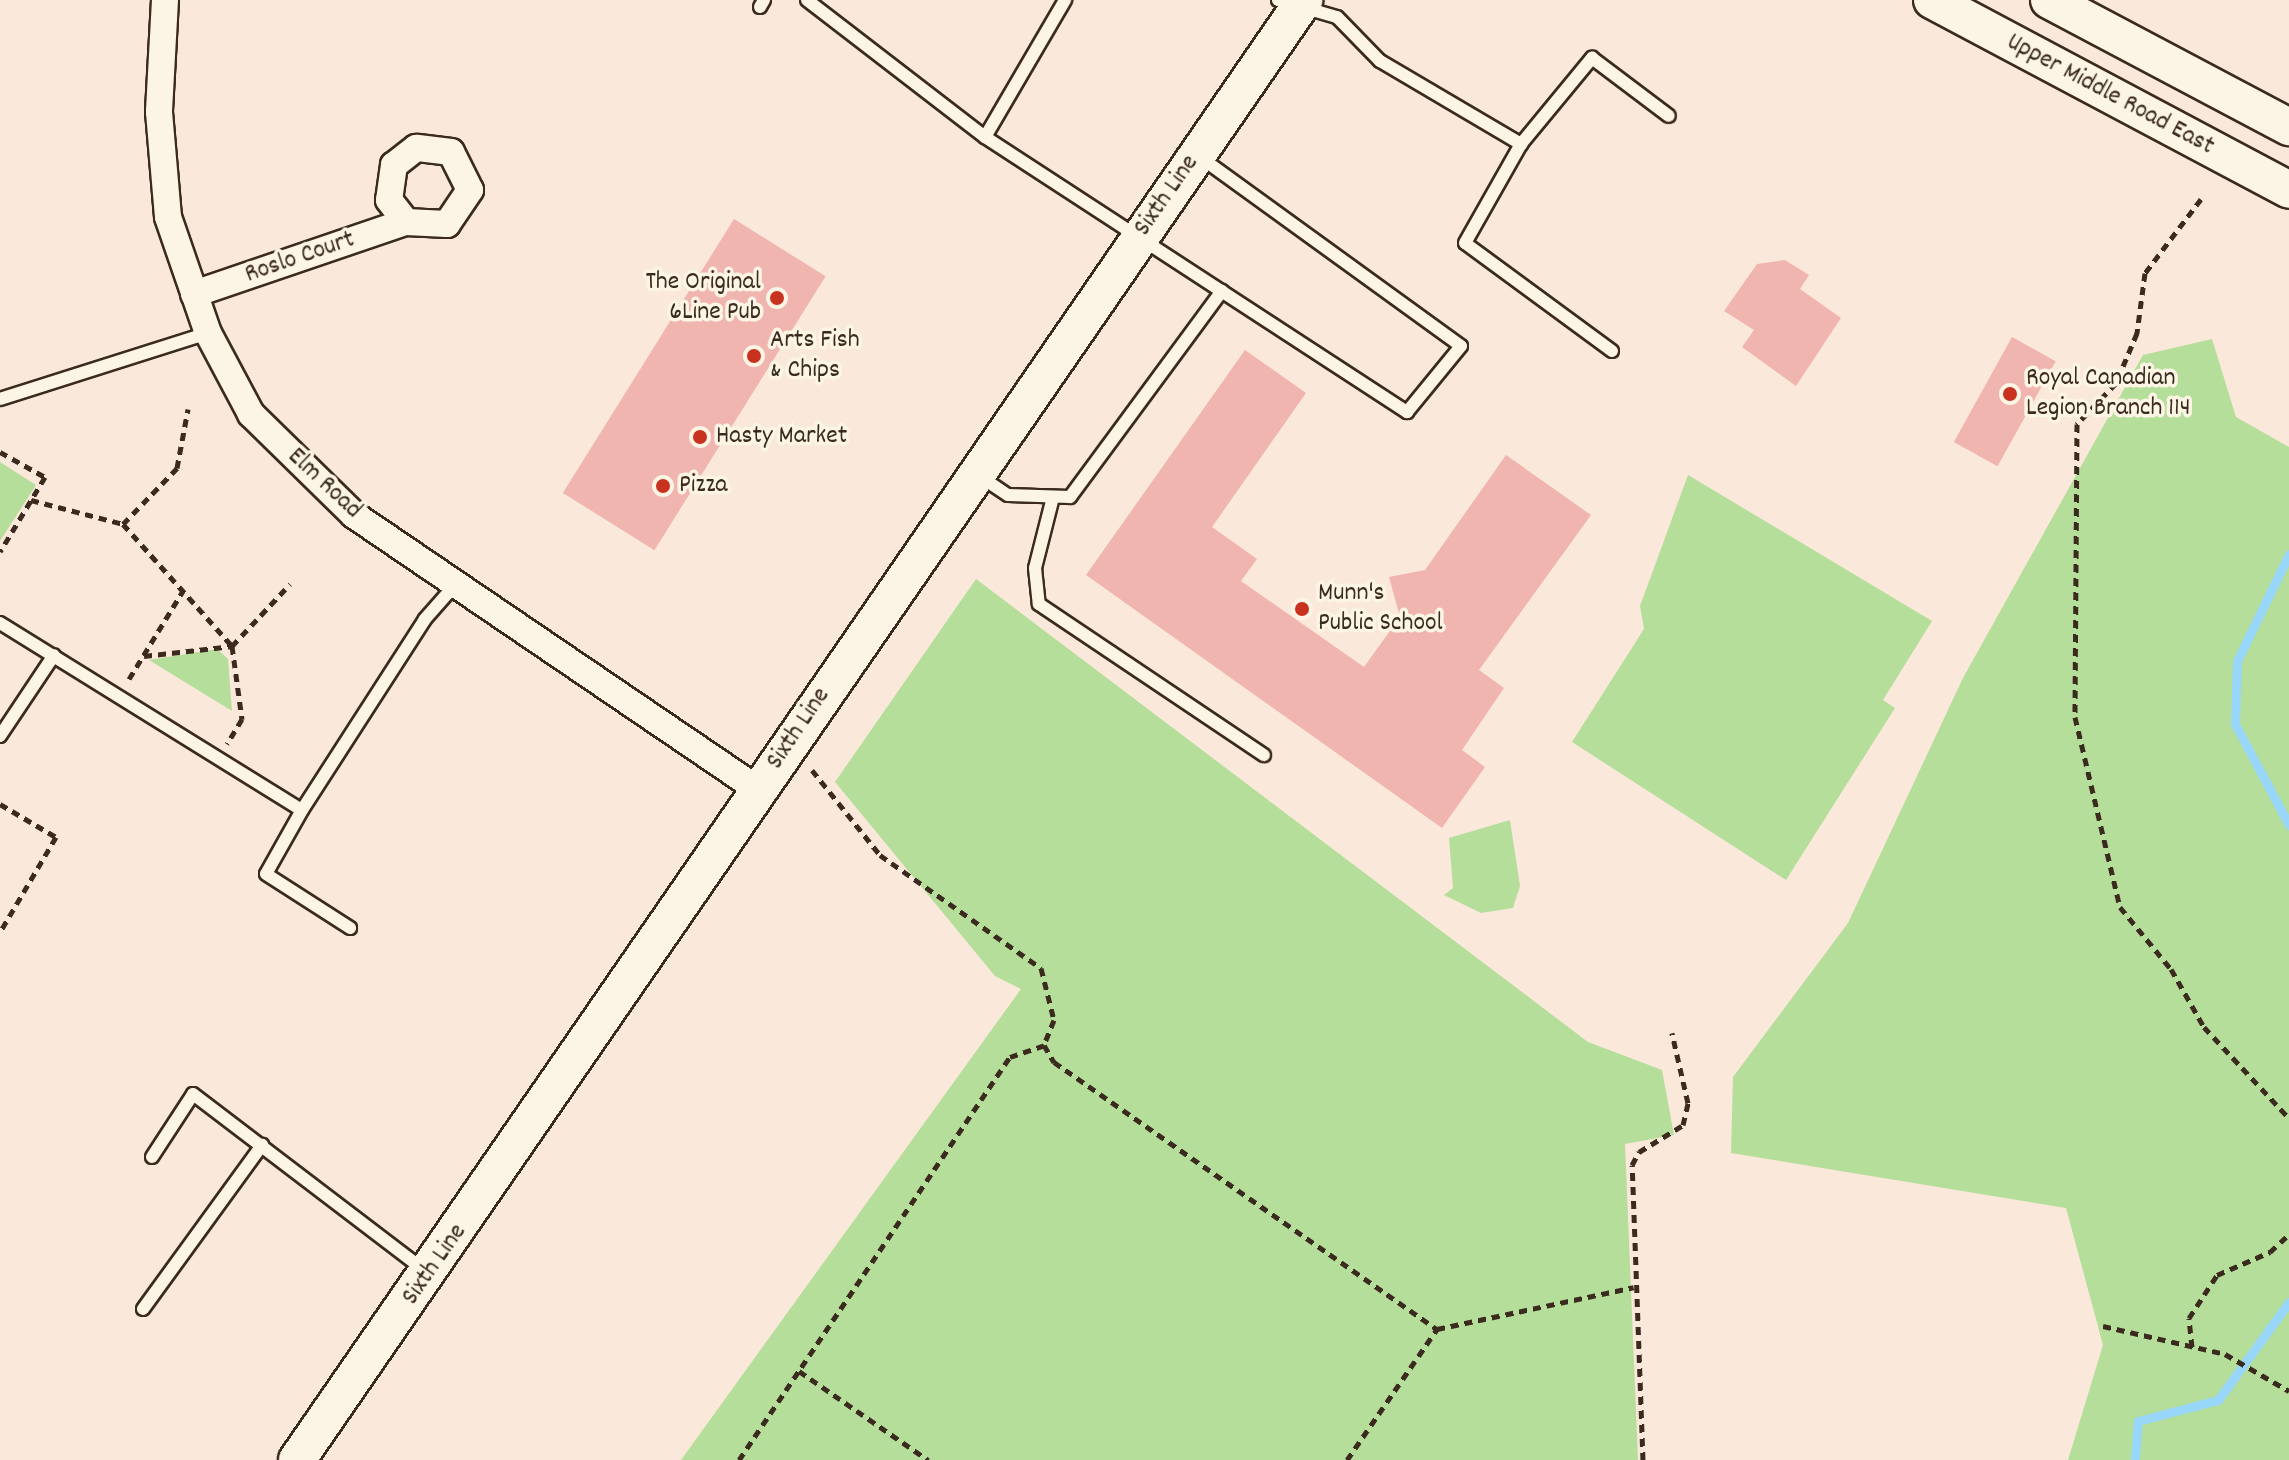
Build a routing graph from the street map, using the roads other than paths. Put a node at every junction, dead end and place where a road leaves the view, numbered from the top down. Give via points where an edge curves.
1 (165, 0) edge
2 (807, 0) edge
3 (1065, 0) edge
4 (1932, 0) edge
5 (2049, 0) edge
6 (1294, 2) edge
7 (1669, 116) dead end
8 (2289, 127) edge
9 (985, 137) junction
10 (1521, 144) junction
11 (1196, 154) junction
12 (2289, 190) edge
13 (406, 222) dead end
14 (1140, 235) junction
15 (1222, 291) junction
16 (194, 294) junction
17 (208, 333) junction
18 (1612, 351) dead end
19 (0, 399) edge
20 (976, 472) junction
21 (1052, 501) junction
22 (455, 585) junction
23 (0, 623) edge
24 (54, 655) junction
25 (0, 736) edge
26 (1264, 755) dead end
27 (759, 790) junction
28 (302, 810) junction
29 (350, 928) dead end
30 (262, 1145) junction
31 (152, 1157) dead end
32 (429, 1274) junction
33 (143, 1309) dead end
34 (297, 1460) edge

1 - 16 street, Elm Road via 159,112 168,217
2 - 9 lane
3 - 9 lane
4 - 12 street, Upper Middle Road East
5 - 8 street
6 - 10 lane via 1337,17 1380,61
6 - 11 street, Sixth Line
7 - 10 lane via 1592,58
9 - 14 lane
10 - 18 lane via 1465,243
11 - 14 street, Sixth Line
11 - 15 lane via 1461,346 1407,412
13 - 16 street, Roslo Court
14 - 15 lane
14 - 20 street, Sixth Line
15 - 21 lane via 1070,497
16 - 17 street, Elm Road
17 - 19 lane
17 - 22 street, Elm Road via 251,414 354,515
20 - 21 lane via 1008,495
20 - 27 street, Sixth Line
21 - 26 lane via 1035,568 1039,604
22 - 27 street, Elm Road
22 - 28 lane via 425,619
23 - 24 lane
24 - 25 lane
24 - 28 lane
27 - 32 street, Sixth Line
28 - 29 lane via 266,874
30 - 31 lane via 193,1094
30 - 32 lane
30 - 33 lane
32 - 34 street, Sixth Line

